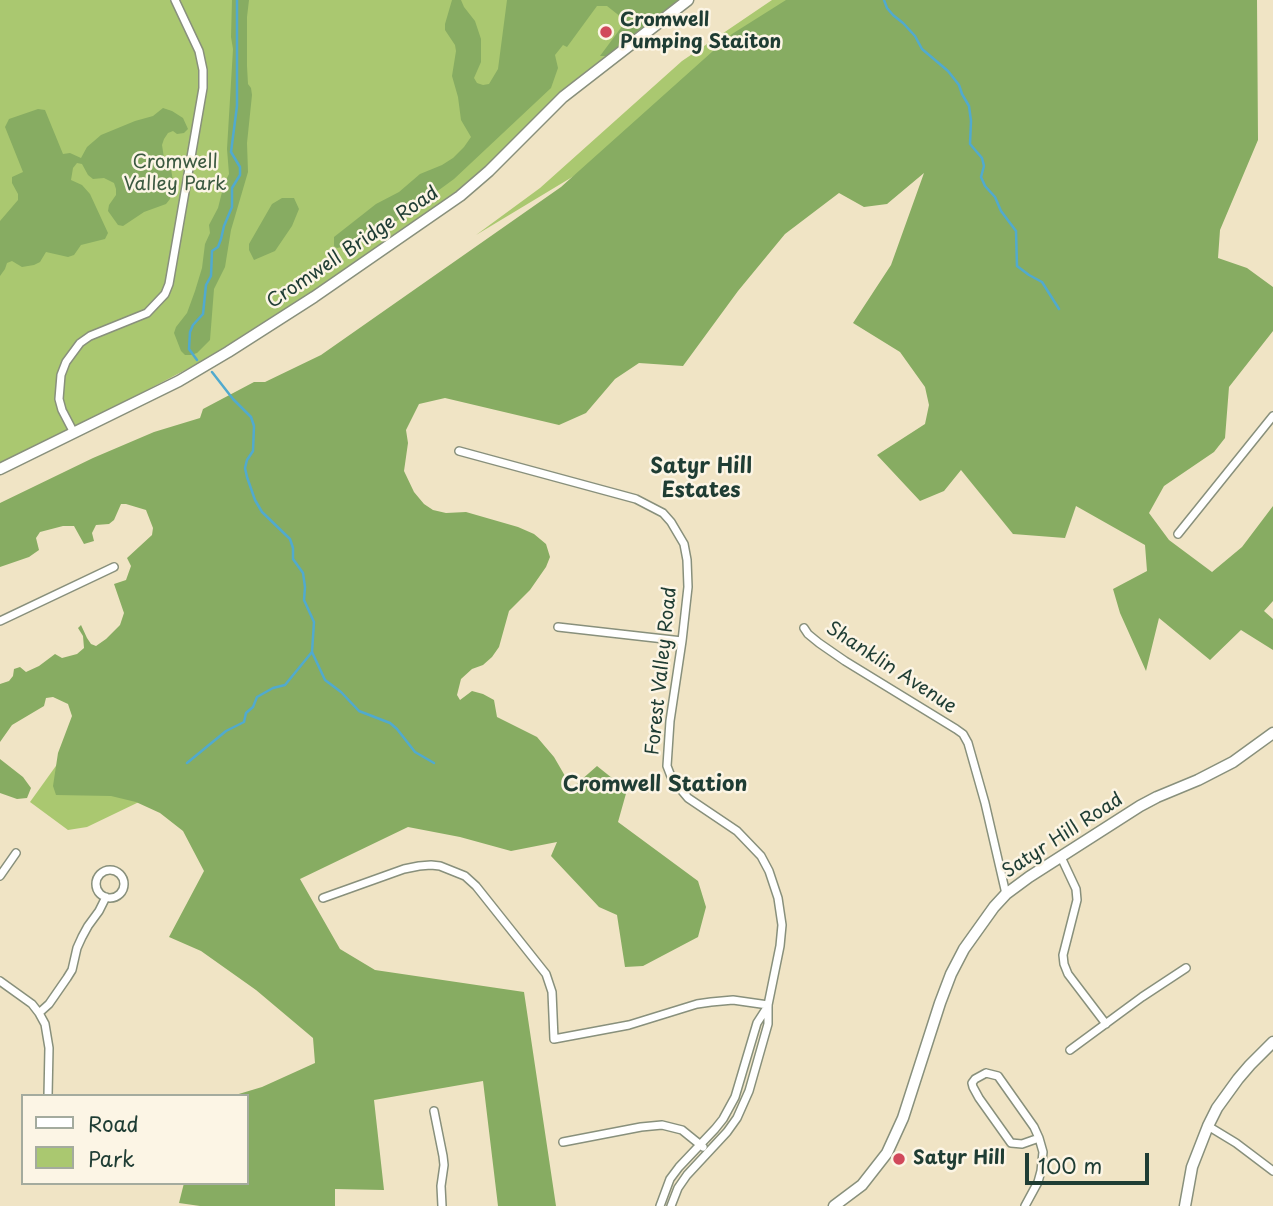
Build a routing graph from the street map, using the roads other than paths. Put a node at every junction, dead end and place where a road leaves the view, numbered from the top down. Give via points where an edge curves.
1 (175, 0) edge
2 (688, 0) edge
3 (1273, 416) edge
4 (74, 433) junction
5 (459, 451) dead end
6 (0, 469) edge
7 (1178, 534) dead end
8 (114, 567) dead end
9 (0, 621) edge
10 (558, 627) dead end
11 (804, 628) dead end
12 (682, 641) junction
13 (1273, 733) edge
14 (16, 853) dead end
15 (1061, 857) junction
16 (0, 876) edge
17 (1006, 894) junction
18 (106, 897) dead end
19 (323, 898) dead end
20 (1186, 968) dead end
21 (0, 981) edge
22 (768, 1005) junction
23 (39, 1013) junction
24 (1106, 1024) junction
25 (1273, 1042) edge
26 (1070, 1050) dead end
27 (48, 1094) edge
28 (434, 1111) dead end
29 (1208, 1126) junction
30 (1039, 1138) junction
31 (563, 1142) dead end
32 (700, 1144) junction
33 (709, 1152) junction
34 (1273, 1171) edge
35 (442, 1206) edge
36 (660, 1206) edge
37 (671, 1206) edge
38 (834, 1206) edge
39 (1025, 1206) edge
40 (1185, 1206) edge

1 - 4 street via 199,51 203,88 169,284 147,313 90,336 66,362 59,399
2 - 4 street, Cromwell Bridge Road via 563,97 460,196 228,352
3 - 7 street
4 - 6 street, Cromwell Bridge Road
5 - 12 street, Forest Valley Road via 636,499 663,513 684,544 687,559
8 - 9 street
10 - 12 street
11 - 17 street, Shanklin Avenue via 845,661 963,734
12 - 22 street, Forest Valley Road via 667,766 688,798 737,831 769,871 782,925
13 - 15 street, Satyr Hill Road via 1233,762 1149,801
14 - 16 street
15 - 17 street, Satyr Hill Road
15 - 24 street via 1077,900 1064,964
17 - 38 street, Satyr Hill Road via 985,918 951,974 887,1153 862,1185
18 - 23 street via 82,937 72,970
19 - 22 street via 431,864 465,876 546,974 552,992 554,1039 629,1025 697,1004 733,1000
20 - 24 street
21 - 23 street
22 - 32 street, Forest Valley Road via 757,1023 736,1097
22 - 33 street, Forest Valley Road via 768,1024 744,1104
23 - 27 street via 49,1048
24 - 26 street
25 - 29 street via 1238,1079
28 - 35 street via 444,1165
29 - 34 street
29 - 40 street via 1192,1167
30 - 30 street via 1011,1143 979,1098 972,1083 975,1079 986,1073 998,1076
30 - 39 street via 1044,1152 1041,1171
31 - 32 street via 662,1125 682,1130
32 - 33 street
32 - 36 street, Forest Valley Road via 670,1179
33 - 37 street, Forest Valley Road via 687,1175

